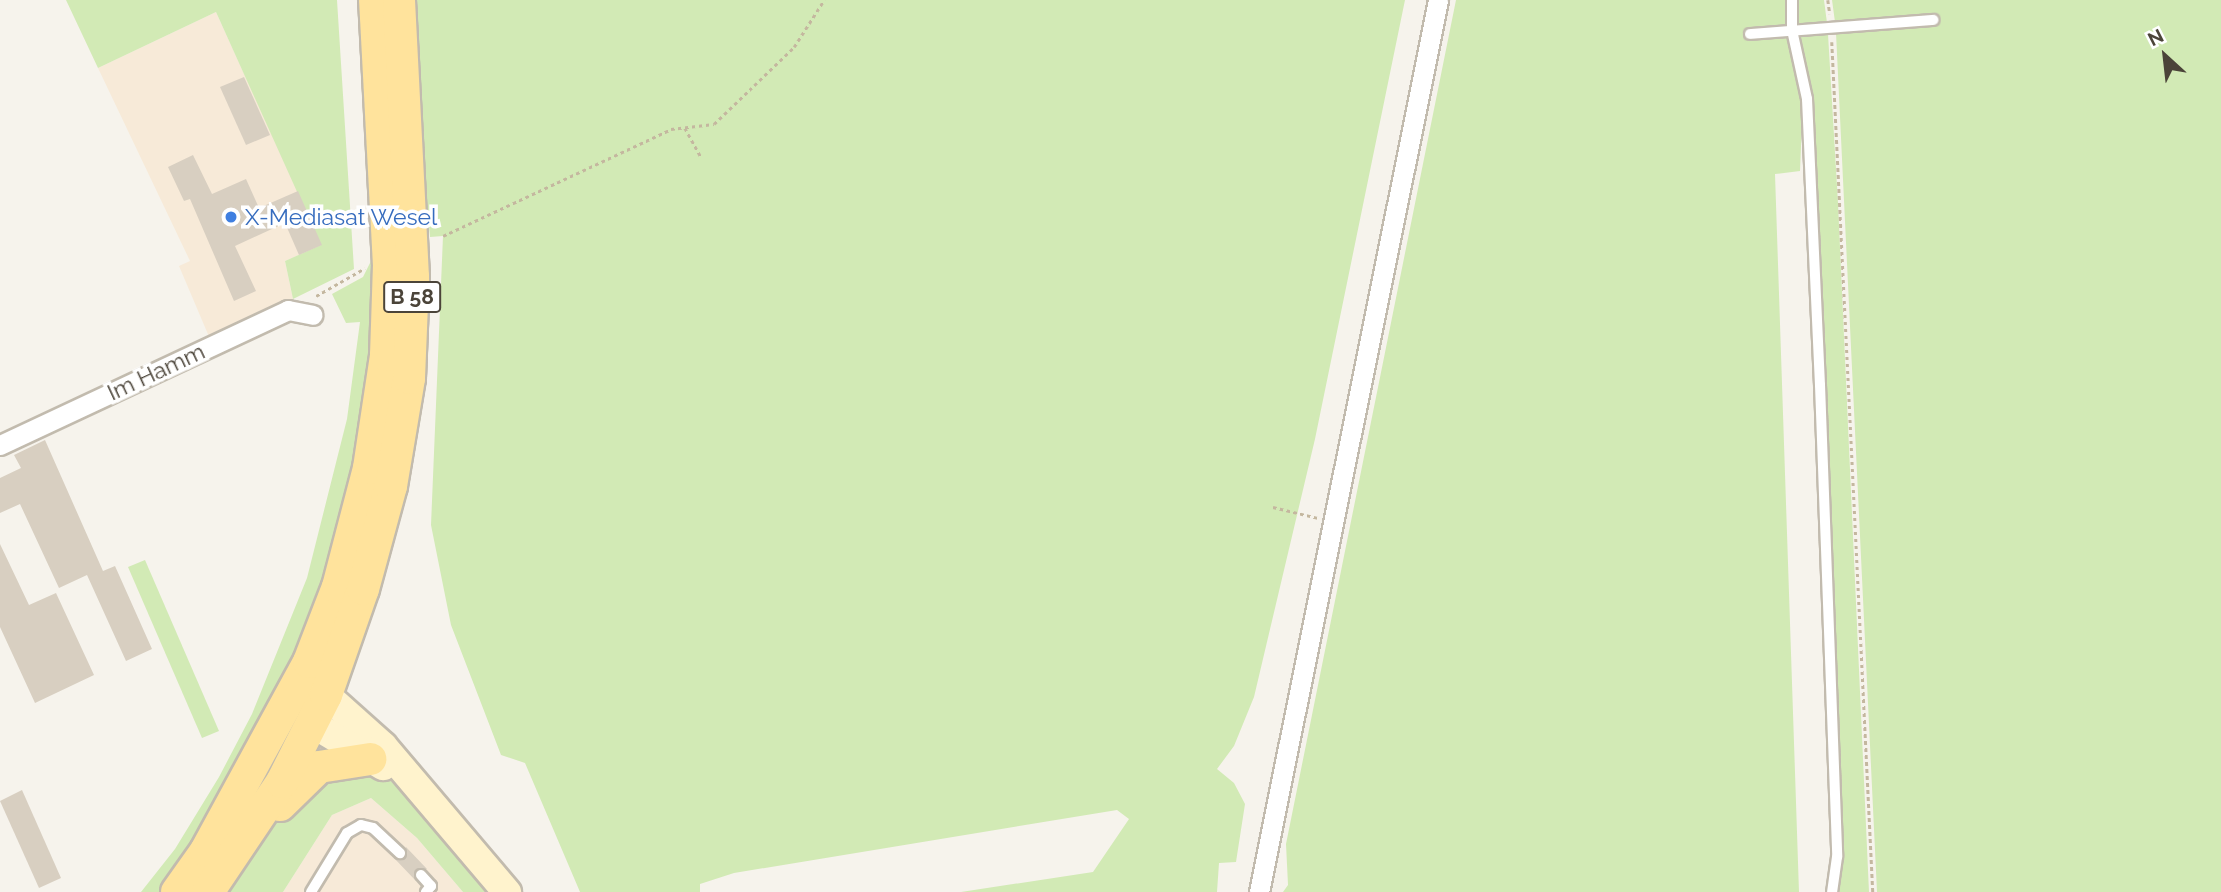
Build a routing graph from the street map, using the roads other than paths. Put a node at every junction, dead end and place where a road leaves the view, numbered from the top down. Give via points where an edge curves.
1 (375, 0) edge
2 (399, 0) edge
3 (1438, 0) edge
4 (1792, 0) edge
5 (1933, 20) dead end
6 (1792, 30) junction
7 (1750, 34) dead end
8 (313, 315) dead end
9 (0, 445) edge
10 (306, 710) junction
11 (370, 759) junction
12 (413, 782) junction
13 (259, 820) junction
14 (400, 853) dead end
15 (421, 875) dead end
16 (177, 892) edge
17 (208, 892) edge
18 (312, 892) edge
19 (426, 892) edge
20 (507, 892) edge
21 (1259, 892) edge
22 (1832, 892) edge

1 - 10 main road, B 58 via 389,266 386,355 355,528 309,662
2 - 10 main road, B 58 via 412,278 409,378 377,543
3 - 21 street
4 - 6 lane
5 - 6 lane
6 - 7 lane
6 - 22 lane via 1807,99 1837,844
8 - 9 street, Im Hamm via 288,310
10 - 11 street
10 - 12 street via 383,746
10 - 13 main road, B 58
10 - 16 main road, B 58
11 - 12 street
11 - 13 main road via 319,767
12 - 20 street
13 - 17 main road, B 58
14 - 18 lane via 373,828 361,825 347,833
15 - 19 lane via 431,886

